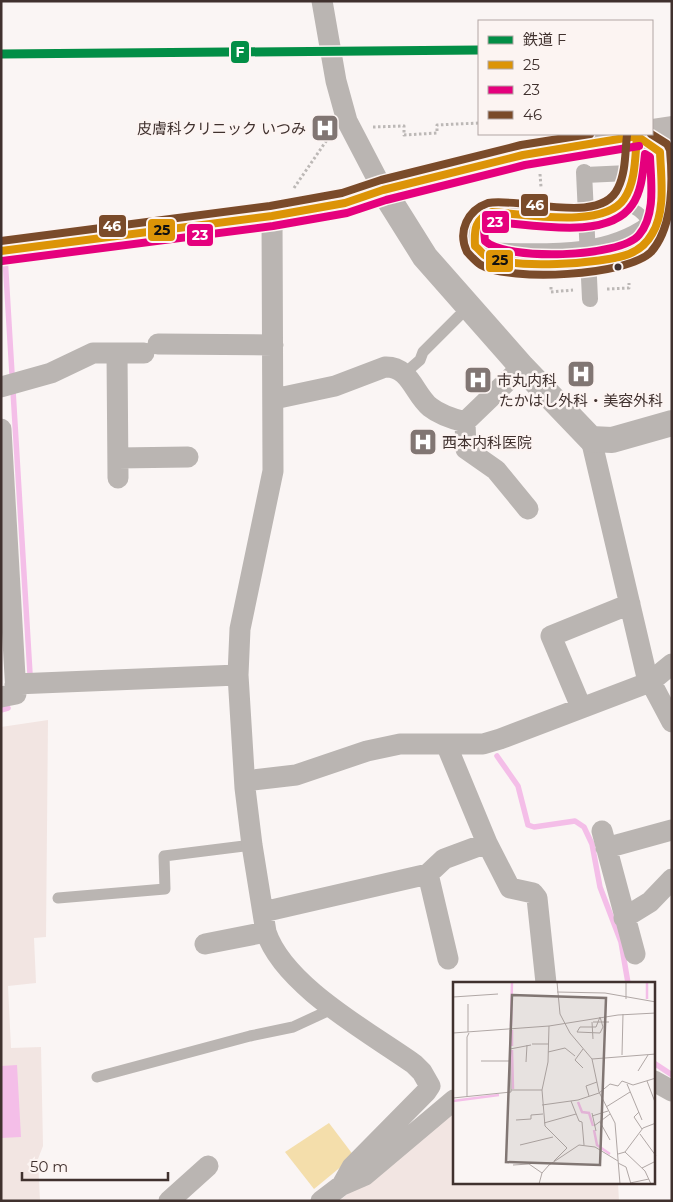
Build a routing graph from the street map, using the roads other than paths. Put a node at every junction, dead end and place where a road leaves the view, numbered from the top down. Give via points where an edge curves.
1 (322, 1) edge
2 (672, 130) edge
3 (653, 133) edge
4 (639, 135) edge
5 (645, 135) edge
6 (645, 135) edge
7 (646, 135) edge
8 (672, 171) edge
9 (646, 172) junction
10 (383, 190) junction
11 (619, 206) junction
12 (272, 216) junction
13 (648, 230) junction
14 (7, 251) edge
15 (590, 294) road end
16 (459, 316) dead end
17 (273, 345) junction
18 (117, 353) junction
19 (522, 367) junction
20 (405, 373) junction
21 (10, 384) edge
22 (274, 399) junction
23 (466, 422) junction
24 (672, 423) edge
25 (1, 429) edge
26 (591, 439) junction
27 (188, 457) dead end
28 (2, 471) edge
29 (528, 509) dead end
30 (630, 604) junction
31 (672, 664) edge
32 (238, 675) junction
33 (650, 682) junction
34 (8, 690) edge
35 (581, 708) junction
36 (672, 722) edge
37 (446, 744) junction
38 (245, 781) junction
39 (672, 830) edge
40 (487, 843) junction
41 (252, 846) junction
42 (428, 874) junction
43 (668, 893) edge
44 (58, 898) dead end
45 (624, 918) junction
46 (265, 922) junction
47 (205, 944) dead end
48 (635, 954) dead end
49 (448, 959) dead end
50 (546, 982) edge
51 (332, 1009) junction
52 (97, 1078) dead end
53 (656, 1082) edge
54 (672, 1091) edge
55 (453, 1101) edge
56 (208, 1166) dead end
57 (342, 1185) junction
58 (169, 1201) edge
59 (321, 1201) edge

1 - 10 street via 336,81 347,121
2 - 3 main road
4 - 10 main road via 523,155
5 - 9 street, bridge
6 - 11 street via 630,188
7 - 13 street via 660,152 661,210 658,222
8 - 9 street, bridge
9 - 15 street, bridge via 584,173
10 - 12 main road via 345,203
10 - 19 street via 425,257
11 - 13 lane via 636,209
11 - 13 street via 588,218 492,212 476,224 473,239 476,248 486,258 510,264 612,259 633,252
12 - 14 main road
12 - 17 street
16 - 20 lane
17 - 18 street via 151,348
17 - 22 street
18 - 21 street via 93,353 52,373
18 - 27 street via 118,468
19 - 23 street
19 - 26 street
20 - 22 street via 385,367 336,386
20 - 23 street via 429,406 448,418
22 - 32 street via 273,471 240,629
23 - 29 street via 466,449 496,470
24 - 26 street via 612,440
25 - 28 street
26 - 30 street
28 - 34 street
30 - 33 street
30 - 35 street via 551,636
31 - 33 street
32 - 34 street
32 - 38 street
33 - 35 street
33 - 36 street
35 - 37 street via 483,744
37 - 38 street via 400,744 296,775
37 - 40 street
38 - 41 street
39 - 45 street via 604,839
40 - 42 street via 444,858
40 - 50 street via 510,888 532,893 537,898
41 - 44 lane via 164,856 165,889
41 - 46 street
42 - 46 street
42 - 49 street
43 - 45 street
45 - 48 street
46 - 47 street
46 - 51 street via 271,944 285,964
51 - 52 lane via 293,1027
51 - 57 street via 414,1064 430,1086 352,1167
53 - 54 street
55 - 57 street via 365,1175
56 - 58 street
57 - 59 street

